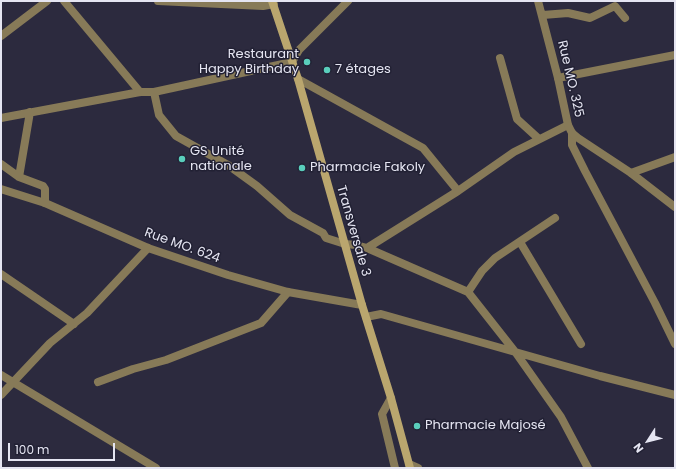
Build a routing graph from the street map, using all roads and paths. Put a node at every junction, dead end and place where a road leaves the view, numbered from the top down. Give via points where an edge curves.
1 (47, 1) edge
2 (64, 1) edge
3 (158, 1) edge
4 (348, 1) edge
5 (538, 1) edge
6 (206, 2) edge
7 (273, 3) edge
8 (542, 15) junction
9 (625, 18) dead end
10 (1, 36) edge
11 (675, 55) edge
12 (500, 58) dead end
13 (292, 62) junction
14 (558, 78) junction
15 (298, 80) junction
16 (140, 92) junction
17 (154, 92) junction
18 (30, 112) junction
19 (1, 118) edge
20 (570, 129) junction
21 (539, 139) junction
22 (675, 158) edge
23 (1, 164) edge
24 (630, 173) junction
25 (19, 177) junction
26 (1, 189) edge
27 (458, 191) junction
28 (45, 203) junction
29 (675, 207) edge
30 (555, 218) dead end
31 (520, 242) junction
32 (345, 244) junction
33 (148, 248) junction
34 (367, 248) junction
35 (1, 274) edge
36 (288, 292) junction
37 (468, 292) junction
38 (362, 305) junction
39 (366, 317) junction
40 (74, 324) junction
41 (581, 344) dead end
42 (675, 344) edge
43 (516, 353) junction
44 (1, 376) edge
45 (98, 382) dead end
46 (13, 384) junction
47 (1, 395) edge
48 (675, 395) edge
49 (391, 398) junction
50 (410, 466) edge
51 (156, 468) edge
52 (395, 468) edge
53 (418, 468) edge
54 (588, 468) edge

1 - 10 street
2 - 16 street
3 - 6 street
4 - 13 street via 299,50
5 - 8 street, Rue MO. 325
6 - 7 street via 263,6
7 - 13 main road, Transversale 3
8 - 9 street via 568,13 590,18 614,6
8 - 14 street, Rue MO. 325
11 - 14 street
12 - 21 street via 518,119
13 - 15 main road, Transversale 3
13 - 17 street
14 - 20 street, Rue MO. 325
15 - 27 street via 423,148
15 - 32 main road, Transversale 3
16 - 17 street
16 - 18 street
17 - 32 street via 159,115 176,136 228,165 290,215 323,233 326,238
18 - 19 street
18 - 25 street
20 - 21 street
20 - 24 street, Rue MO. 325 via 578,138
20 - 42 street via 572,145
21 - 27 street via 514,152
22 - 24 street
23 - 25 street
24 - 29 street, Rue MO. 325
25 - 28 street via 43,186
26 - 28 street, Rue MO. 624
27 - 34 street
28 - 33 street, Rue MO. 624
30 - 31 street
31 - 37 street via 495,258 482,271
31 - 41 street
32 - 34 street
32 - 38 main road, Transversale 3
33 - 36 street, Rue MO. 624
33 - 40 street via 88,313
34 - 37 street
35 - 40 street
36 - 38 street, Rue MO. 624
36 - 45 street via 261,323 166,360
37 - 43 street
38 - 39 main road, Transversale 3
39 - 43 street via 381,314
39 - 49 main road, Transversale 3
40 - 46 street via 50,344
43 - 48 street
43 - 54 street via 561,417
44 - 46 street
46 - 47 street
46 - 51 street
49 - 50 main road, Transversale 3
49 - 52 street via 382,414
50 - 53 street

